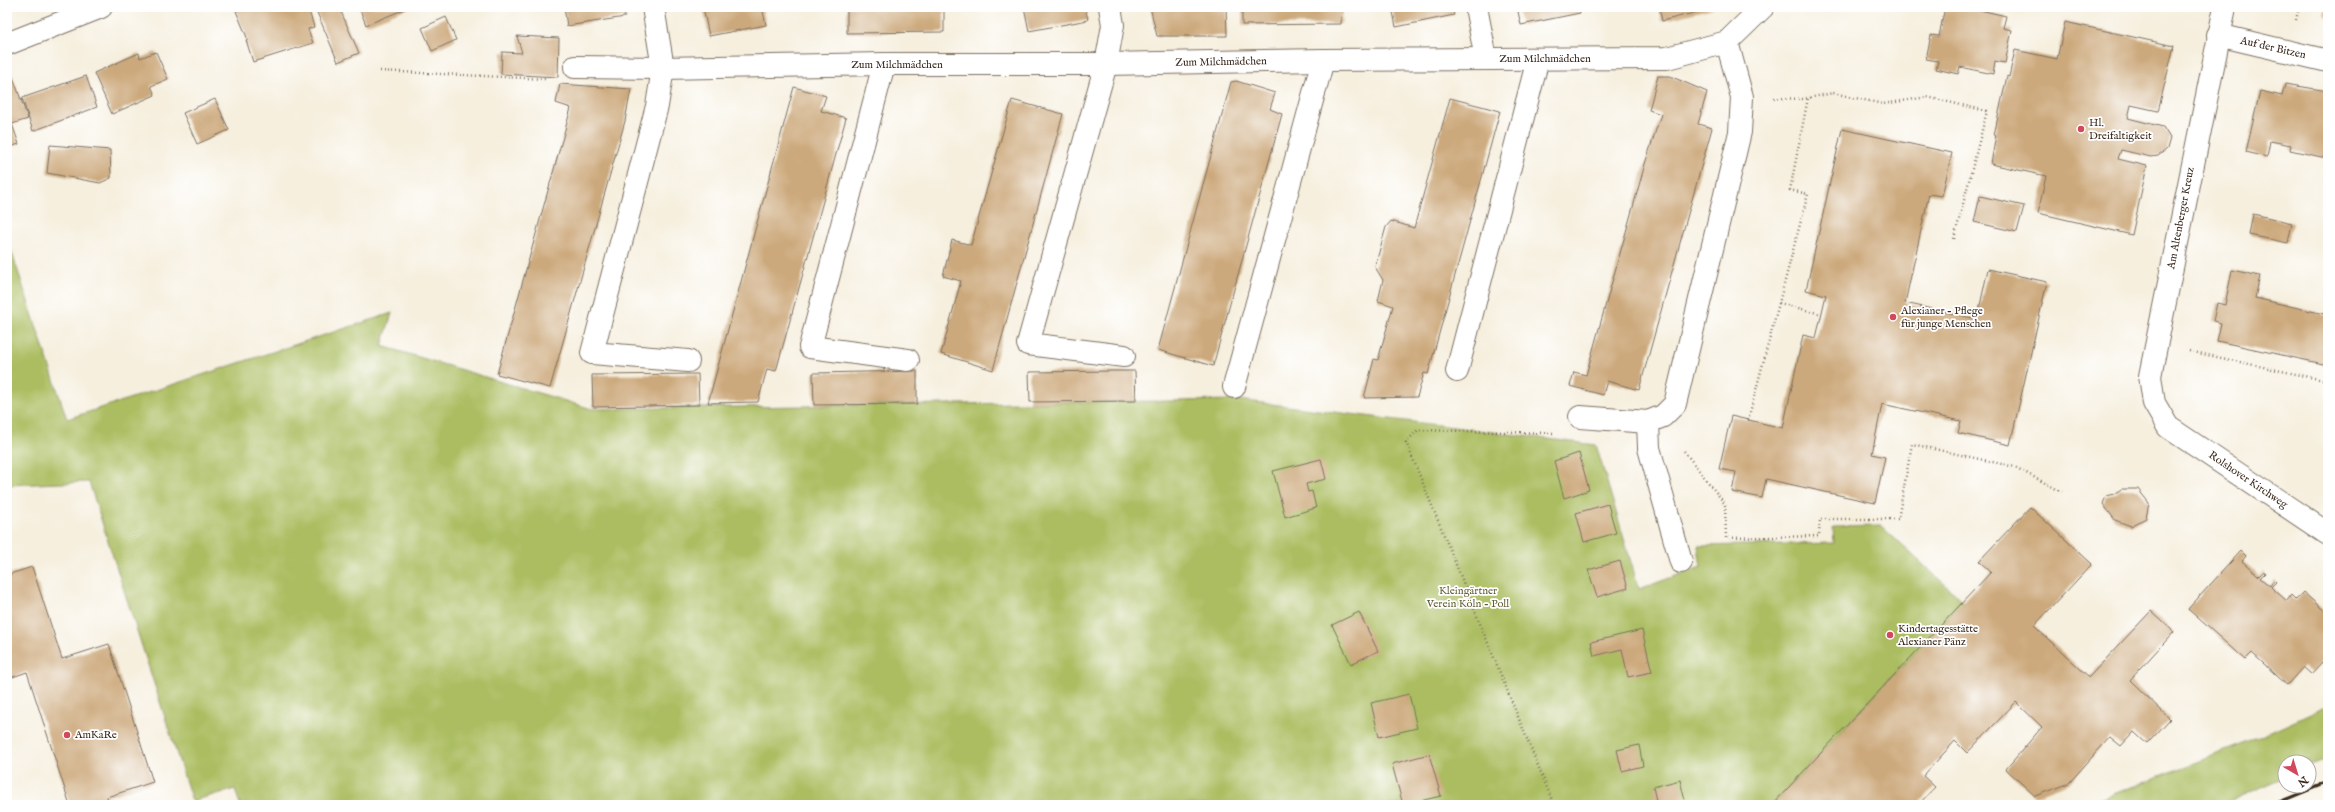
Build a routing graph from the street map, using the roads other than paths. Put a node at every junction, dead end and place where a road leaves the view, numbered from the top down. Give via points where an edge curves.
1 (102, 7) edge
2 (652, 7) edge
3 (1110, 7) edge
4 (1476, 7) edge
5 (1763, 7) edge
6 (2225, 7) edge
7 (2218, 35) junction
8 (1726, 42) junction
9 (7, 44) edge
10 (1486, 59) junction
11 (1538, 59) junction
12 (1324, 60) junction
13 (2328, 61) edge
14 (884, 64) junction
15 (1106, 64) junction
16 (575, 67) road end
17 (663, 68) junction
18 (1124, 356) dead end
19 (908, 360) dead end
20 (688, 361) dead end
21 (1457, 371) dead end
22 (1234, 387) dead end
23 (1580, 417) dead end
24 (1648, 422) junction
25 (2168, 427) joint
26 (2328, 534) edge
27 (1682, 562) dead end

1 - 9 street
2 - 17 street
3 - 15 street via 1113,25
4 - 10 street
5 - 8 street, Zum Milchmädchen
6 - 7 street, Am Altenberger Kreuz
7 - 13 street, Auf der Bitzen
7 - 25 street, Am Altenberger Kreuz via 2150,376 2154,404
8 - 11 street, Zum Milchmädchen via 1668,58
8 - 24 street via 1742,97 1740,132 1675,404 1663,416
10 - 11 street, Zum Milchmädchen
10 - 12 street, Zum Milchmädchen
11 - 21 street
12 - 15 street, Zum Milchmädchen
12 - 22 street
14 - 15 street, Zum Milchmädchen
14 - 17 street, Zum Milchmädchen
14 - 19 street via 810,347
15 - 18 street via 1028,344
16 - 17 street, Zum Milchmädchen
17 - 20 street via 657,106 592,353
23 - 24 street
24 - 27 street via 1649,448
25 - 26 street, Rolshover Kirchweg

